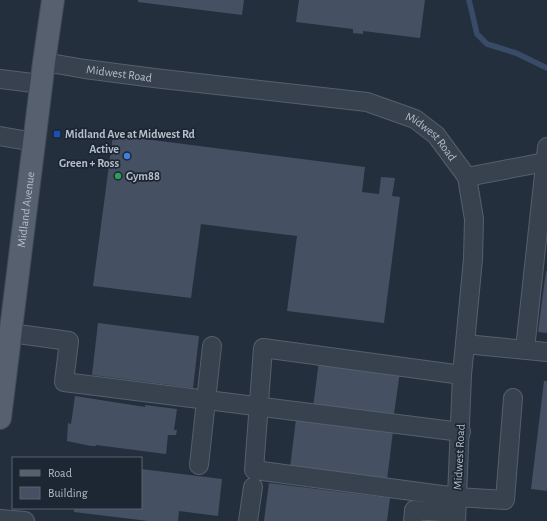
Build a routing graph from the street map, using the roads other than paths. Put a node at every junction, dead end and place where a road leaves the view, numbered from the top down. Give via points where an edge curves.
1 (53, 0) edge
2 (44, 62) junction
3 (0, 79) edge
4 (41, 84) junction
5 (0, 136) edge
6 (34, 142) junction
7 (546, 154) edge
8 (468, 177) junction
9 (11, 333) junction
10 (465, 344) junction
11 (212, 346) dead end
12 (525, 349) junction
13 (547, 352) edge
14 (462, 375) junction
15 (513, 398) dead end
16 (207, 399) junction
17 (258, 406) junction
18 (0, 418) edge
19 (461, 432) junction
20 (199, 465) dead end
21 (253, 487) dead end
22 (456, 510) edge
23 (0, 518) edge
24 (25, 521) edge
25 (248, 521) edge
26 (413, 521) edge

1 - 2 main road, Midland Avenue
2 - 4 main road, Midland Avenue
2 - 8 street, Midwest Road via 154,78 367,102 414,119 436,135
3 - 4 street
4 - 6 main road, Midland Avenue
5 - 6 street
6 - 9 main road, Midland Avenue
7 - 8 street
7 - 12 street
8 - 10 street, Midwest Road via 474,219
9 - 16 street via 69,341 64,382
9 - 18 main road, Midland Avenue
10 - 12 street
10 - 14 street, Midwest Road
11 - 16 street
12 - 13 street
14 - 17 street via 263,348
14 - 19 street, Midwest Road
15 - 22 street via 504,500
16 - 17 street
16 - 20 street
17 - 19 street
17 - 22 street via 254,470
19 - 22 street, Midwest Road
21 - 25 street
22 - 26 street via 414,510
23 - 24 street

